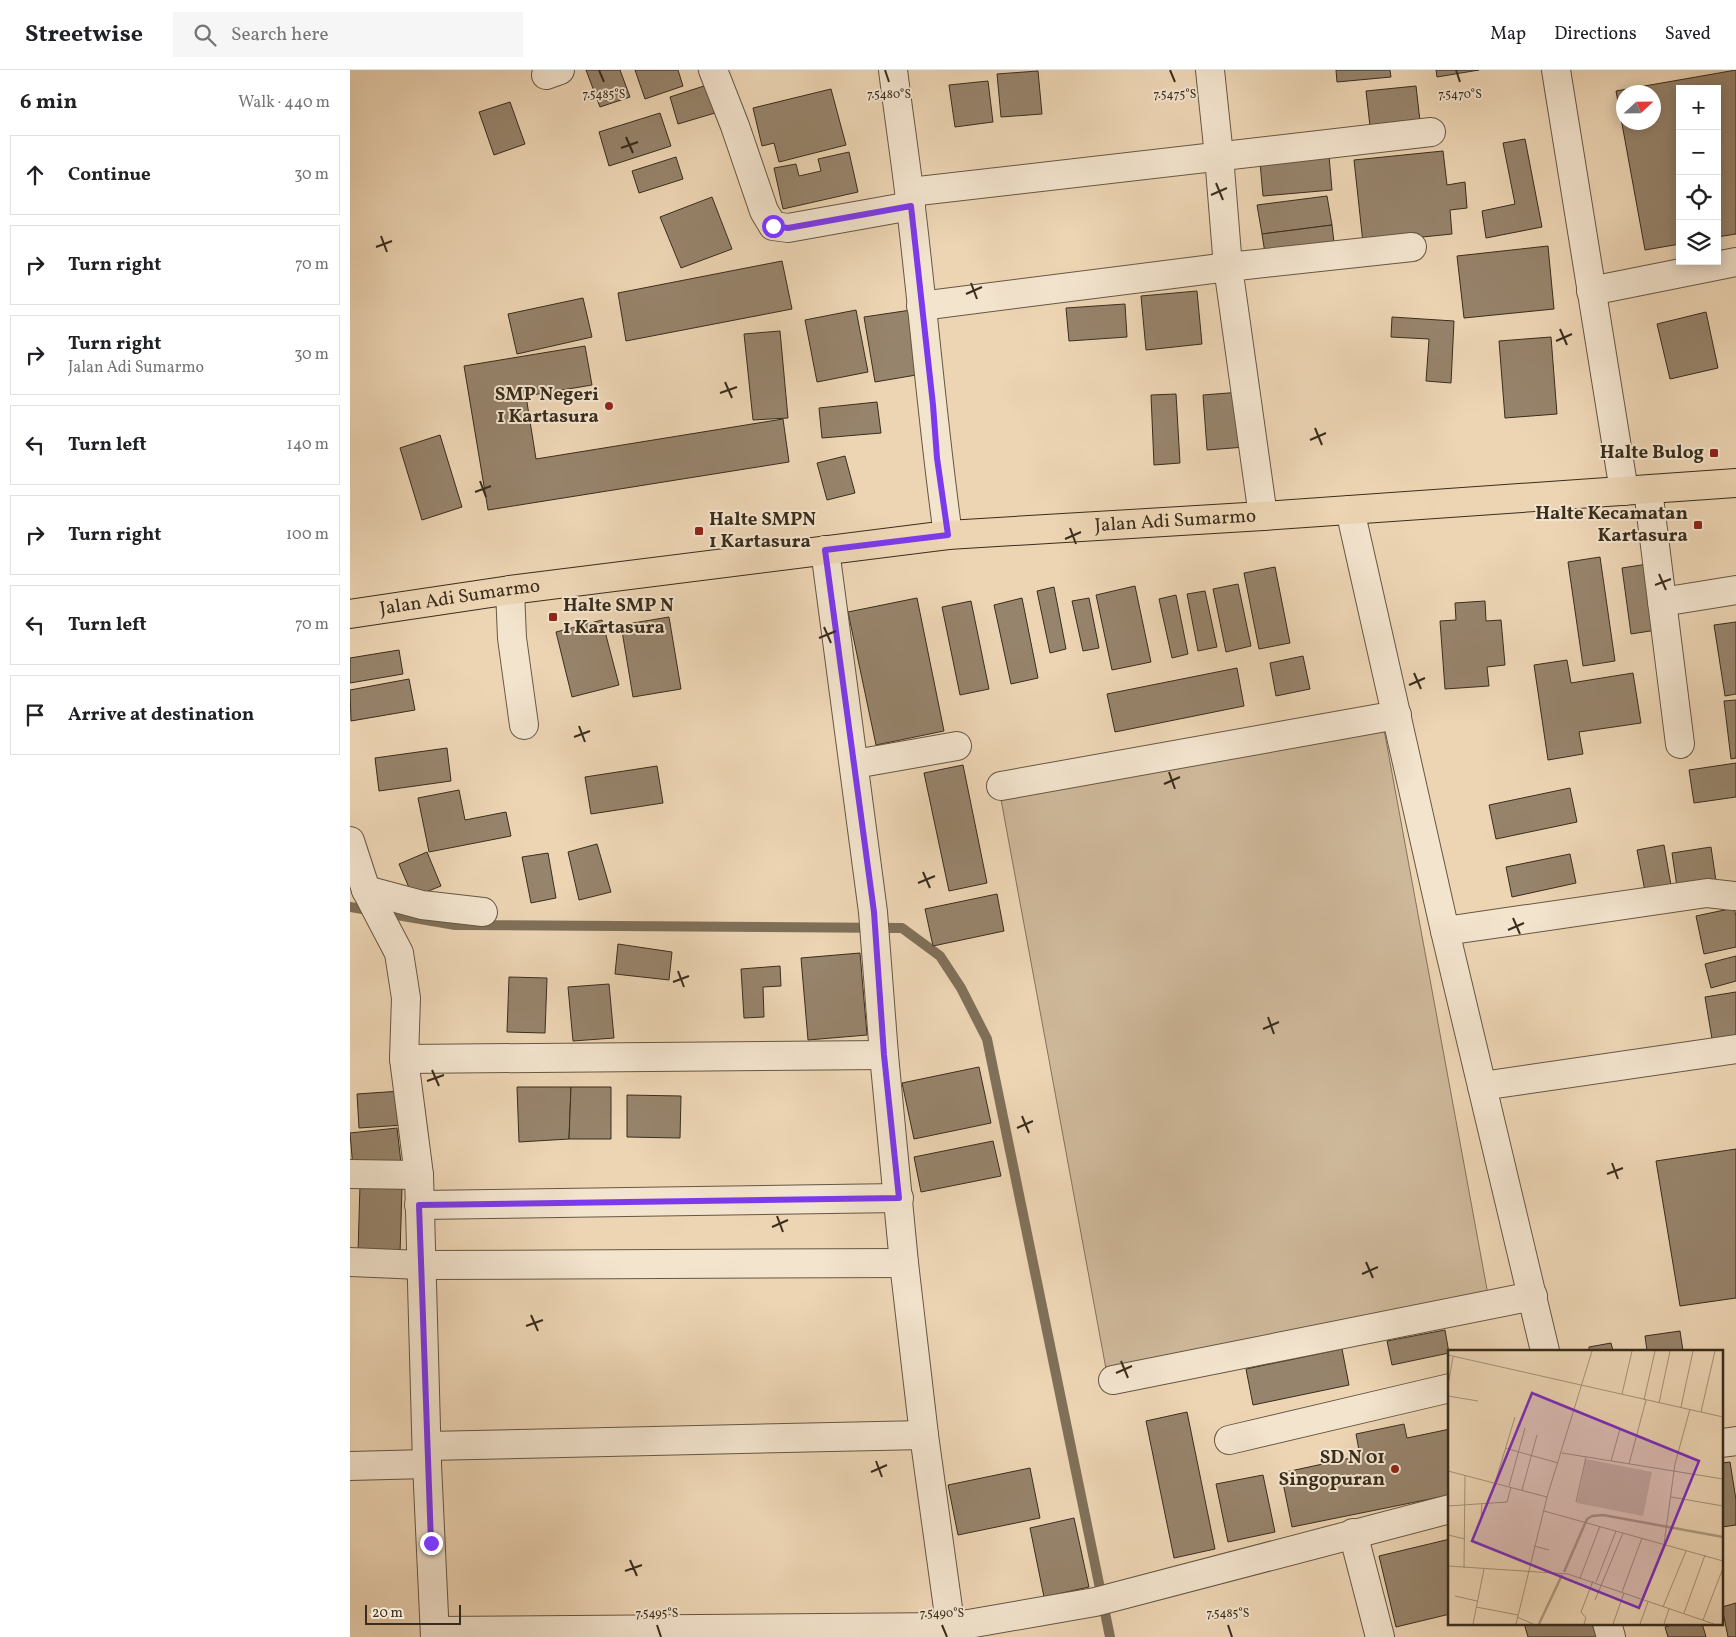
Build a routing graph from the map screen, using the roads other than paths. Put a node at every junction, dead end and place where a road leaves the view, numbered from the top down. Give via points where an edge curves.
1 (713, 70) edge
2 (893, 70) edge
3 (1210, 70) edge
4 (1556, 70) edge
5 (1431, 132) dead end
6 (1219, 156) junction
7 (910, 199) junction
8 (1412, 247) dead end
9 (1736, 262) edge
10 (1228, 267) junction
11 (1591, 291) junction
12 (921, 306) junction
13 (1736, 483) edge
14 (1636, 491) junction
15 (1350, 510) junction
16 (1263, 516) junction
17 (948, 535) junction
18 (825, 550) junction
19 (510, 590) junction
20 (1736, 590) edge
21 (1662, 602) junction
22 (350, 614) edge
23 (1397, 715) junction
24 (524, 725) dead end
25 (1680, 744) dead end
26 (957, 746) dead end
27 (855, 764) junction
28 (1002, 786) dead end
29 (350, 841) edge
30 (1734, 896) dead end
31 (374, 906) junction
32 (483, 912) dead end
33 (1445, 931) junction
34 (1736, 1049) edge
35 (884, 1055) junction
36 (404, 1059) junction
37 (1482, 1086) junction
38 (350, 1174) edge
39 (419, 1175) junction
40 (899, 1198) junction
41 (419, 1205) junction
42 (350, 1262) edge
43 (904, 1263) junction
44 (421, 1265) junction
45 (1533, 1296) junction
46 (1545, 1350) edge
47 (1113, 1380) dead end
48 (1448, 1388) edge
49 (924, 1435) junction
50 (1229, 1440) dead end
51 (427, 1455) junction
52 (350, 1466) edge
53 (1448, 1509) edge
54 (1353, 1533) junction
55 (1607, 1624) edge
56 (952, 1632) edge
57 (435, 1634) edge
58 (1380, 1637) edge
59 (1611, 1637) edge

1 - 7 street via 764,211 773,226 788,228
2 - 7 street
3 - 6 street
4 - 11 street
5 - 6 street
6 - 7 street
6 - 10 street
7 - 12 street
8 - 10 street
9 - 11 street
10 - 12 street
10 - 16 street
11 - 14 street
12 - 17 street
13 - 14 main road, Jalan Adi Sumarmo
14 - 15 main road, Jalan Adi Sumarmo
14 - 21 street
15 - 16 main road, Jalan Adi Sumarmo
15 - 23 street
16 - 17 main road, Jalan Adi Sumarmo
17 - 18 main road, Jalan Adi Sumarmo
18 - 19 main road, Jalan Adi Sumarmo
18 - 27 street
19 - 22 main road, Jalan Adi Sumarmo
19 - 24 street via 512,638
20 - 21 street
21 - 25 street
23 - 28 street
23 - 33 street
26 - 27 street
27 - 35 street via 874,925
29 - 31 street
30 - 33 street via 1707,892
31 - 32 street via 422,905
31 - 36 street via 399,953 406,998
33 - 37 street
34 - 37 street
35 - 36 street
35 - 40 street
36 - 39 street
37 - 45 street
38 - 39 street
39 - 41 street
40 - 41 street
40 - 43 street
41 - 44 street
42 - 44 street
43 - 44 street
43 - 49 street
44 - 51 street
45 - 46 street
45 - 47 street
48 - 50 street
49 - 51 street
49 - 56 street
51 - 52 street
51 - 57 street
53 - 54 street
54 - 56 street via 1095,1602
54 - 58 street
55 - 59 street
56 - 57 street

